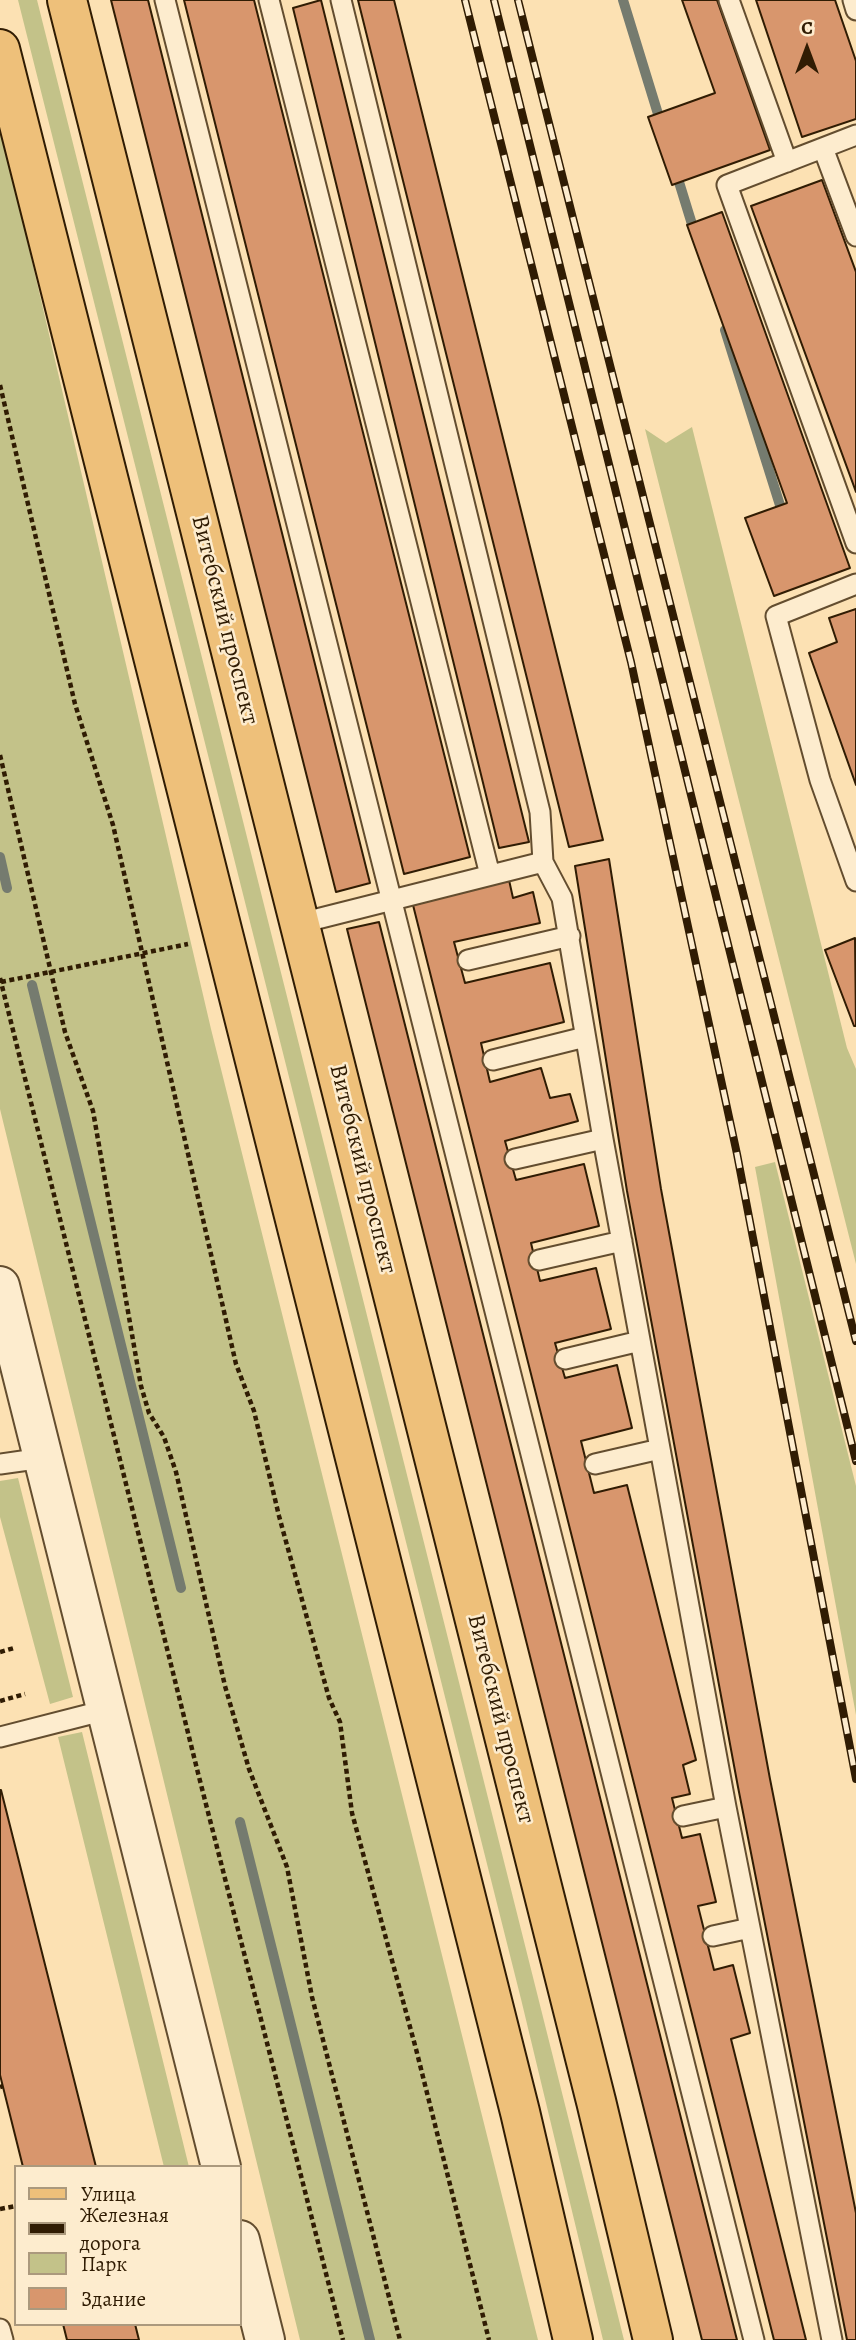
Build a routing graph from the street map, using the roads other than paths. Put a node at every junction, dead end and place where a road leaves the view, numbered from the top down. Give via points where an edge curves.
1 (67, 0) edge
2 (165, 0) edge
3 (269, 0) edge
4 (341, 0) edge
5 (729, 0) edge
6 (853, 0) edge
7 (856, 10) edge
8 (0, 48) edge
9 (856, 135) edge
10 (824, 148) junction
11 (786, 162) junction
12 (856, 236) edge
13 (856, 543) edge
14 (856, 584) edge
15 (543, 862) junction
16 (490, 875) junction
17 (856, 881) edge
18 (391, 900) junction
19 (300, 923) junction
20 (570, 936) junction
21 (468, 960) dead end
22 (586, 1037) junction
23 (493, 1060) dead end
24 (603, 1139) junction
25 (515, 1159) dead end
26 (622, 1241) junction
27 (540, 1260) dead end
28 (0, 1286) edge
29 (640, 1341) junction
30 (565, 1359) dead end
31 (660, 1449) junction
32 (43, 1458) junction
33 (0, 1464) edge
34 (594, 1464) dead end
35 (106, 1710) junction
36 (0, 1737) edge
37 (726, 1807) junction
38 (683, 1816) dead end
39 (750, 1928) junction
40 (713, 1936) dead end
41 (220, 2165) edge
42 (242, 2248) edge
43 (0, 2329) edge
44 (3, 2340) edge
45 (265, 2340) edge
46 (573, 2340) edge
47 (653, 2340) edge
48 (754, 2340) edge
49 (832, 2340) edge

1 - 19 main road, Витебский проспект
2 - 18 lane
3 - 16 lane
4 - 15 lane via 540,811
5 - 11 lane
6 - 7 lane
8 - 46 main road via 520,2112
9 - 10 lane
10 - 11 lane
10 - 12 lane
11 - 13 lane via 727,185
14 - 17 lane via 776,616 820,780
15 - 16 lane
15 - 20 lane via 562,898
16 - 18 lane
18 - 19 lane
18 - 48 lane
19 - 47 main road, Витебский проспект
20 - 21 lane
20 - 22 lane
22 - 23 lane
22 - 24 lane
24 - 25 lane
24 - 26 lane
26 - 27 lane
26 - 29 lane
28 - 32 street
29 - 30 lane
29 - 31 lane
31 - 34 lane
31 - 37 lane
32 - 33 lane
32 - 35 street
35 - 36 lane
35 - 41 street
37 - 38 lane
37 - 39 lane
39 - 40 lane
39 - 49 lane
42 - 45 street
43 - 44 lane

